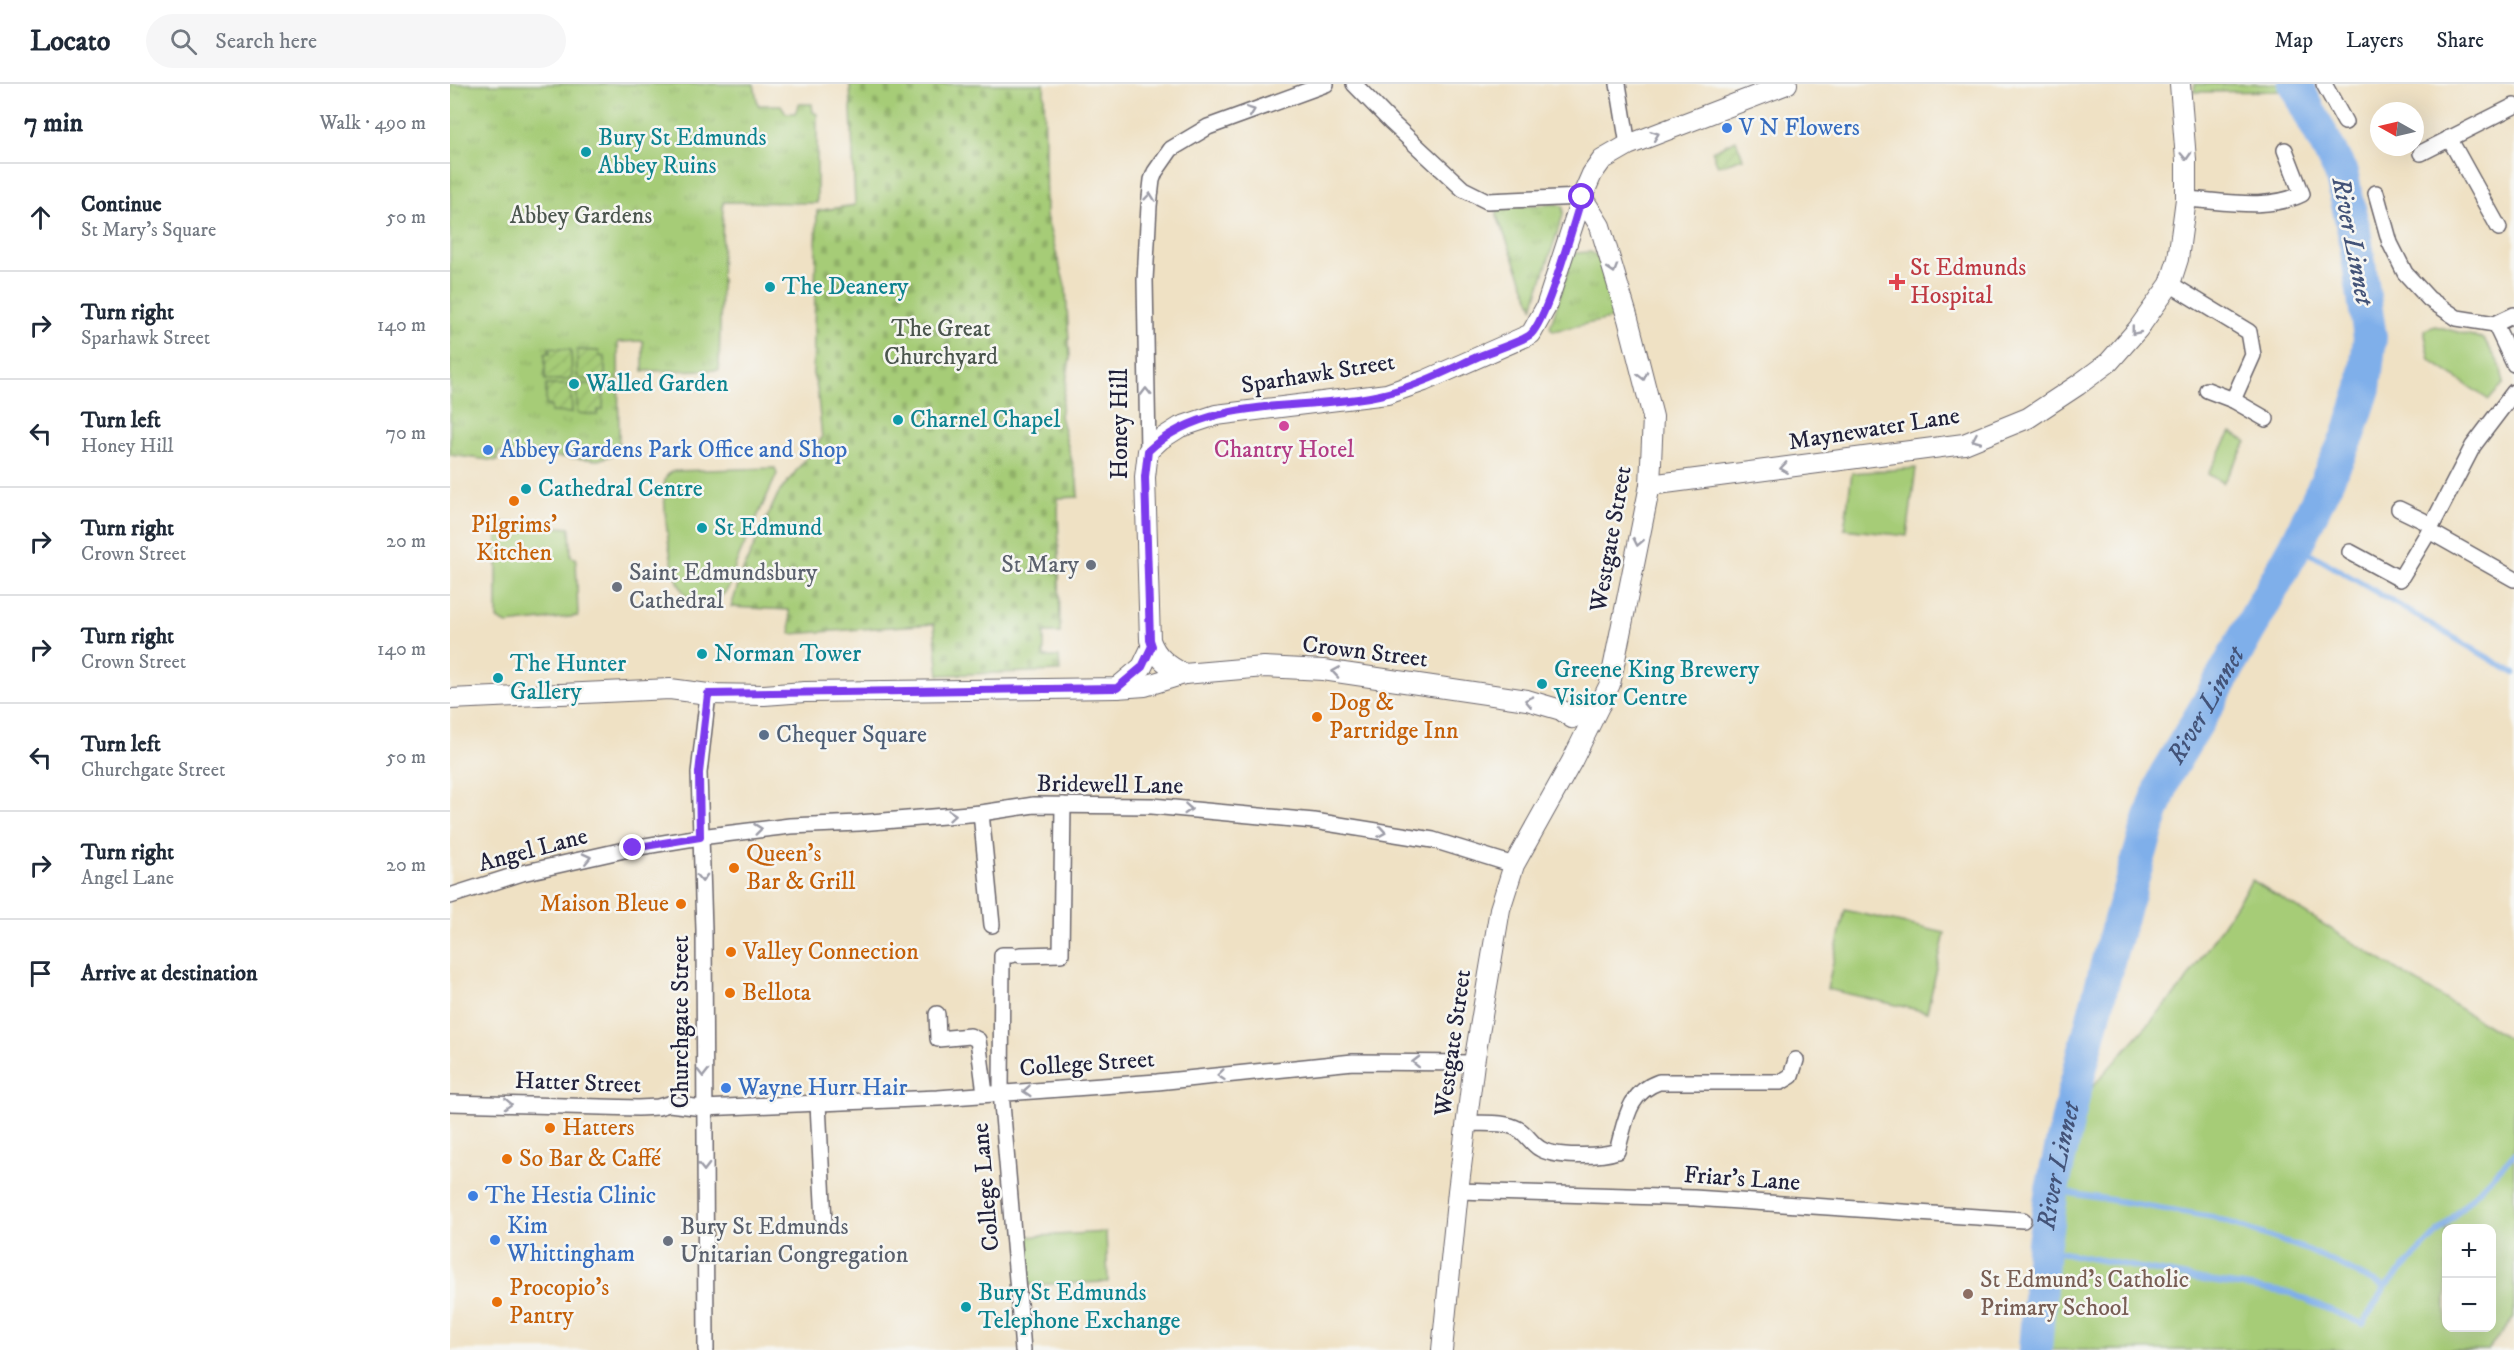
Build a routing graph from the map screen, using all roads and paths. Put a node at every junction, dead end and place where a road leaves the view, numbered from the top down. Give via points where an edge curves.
1 (1326, 84) edge
2 (1354, 84) edge
3 (1618, 84) edge
4 (1787, 84) edge
5 (2180, 84) edge
6 (2324, 84) edge
7 (1290, 89) edge
8 (2514, 106) edge
9 (2345, 122) dead end
10 (2448, 138) junction
11 (1628, 145) junction
12 (2285, 150) dead end
13 (2424, 151) edge
14 (2376, 193) dead end
15 (1582, 197) junction
16 (2186, 199) junction
17 (1600, 226) junction
18 (2499, 228) dead end
19 (1571, 231) junction
20 (2170, 284) junction
21 (2514, 315) edge
22 (2495, 324) junction
23 (2514, 364) edge
24 (2207, 390) dead end
25 (2514, 392) edge
26 (2233, 400) junction
27 (2266, 419) dead end
28 (1148, 451) junction
29 (1650, 485) junction
30 (2399, 509) dead end
31 (2431, 528) junction
32 (2350, 552) dead end
33 (2514, 579) edge
34 (1152, 646) junction
35 (1184, 674) junction
36 (1117, 688) junction
37 (708, 694) junction
38 (450, 699) edge
39 (1601, 703) junction
40 (1572, 718) junction
41 (1572, 761) junction
42 (1063, 805) junction
43 (981, 813) junction
44 (700, 837) junction
45 (1514, 865) junction
46 (450, 896) edge
47 (992, 925) dead end
48 (937, 1014) dead end
49 (1796, 1060) dead end
50 (1474, 1063) junction
51 (1001, 1092) junction
52 (985, 1093) junction
53 (450, 1103) edge
54 (818, 1104) junction
55 (703, 1108) junction
56 (1467, 1123) junction
57 (1458, 1191) junction
58 (2023, 1220) dead end
59 (824, 1222) dead end
60 (706, 1350) edge
61 (1023, 1350) edge
62 (1442, 1350) edge

1 - 7 street
2 - 15 street via 1463,189 1487,201
3 - 11 street
11 -> 4 street
5 -> 16 street, Maynewater Lane
6 - 9 street
28 -> 7 street, Honey Hill via 1145,280 1152,180 1171,149
8 - 10 street
10 - 13 street
10 - 18 street
11 - 15 street via 1602,160
12 - 16 street via 2302,194 2293,199 2267,203
14 - 22 street via 2390,243 2405,273 2429,299 2457,318
15 - 17 street, Westgate Street
15 - 19 street
16 - 20 street, Maynewater Lane via 2178,259
17 - 19 street via 1581,225
17 -> 29 street, Westgate Street via 1653,417
19 - 28 street, Sparhawk Street via 1546,307 1531,334 1387,394 1215,415 1180,427
20 - 26 street via 2249,332 2253,355
20 -> 29 street, Maynewater Lane via 2109,362 2028,418 1964,444
21 - 22 street
22 - 23 street
24 - 26 street
25 - 31 street via 2473,446
26 - 27 street
28 - 34 street, Honey Hill via 1145,477
29 -> 39 street, Westgate Street via 1611,684
30 - 31 street
31 - 32 street via 2400,579
31 - 33 street
34 - 35 street via 1166,663
34 - 36 street via 1142,667
35 - 36 street, Crown Street via 1145,686
40 -> 35 street, Crown Street via 1527,700 1323,670 1264,667
36 - 37 street, Crown Street
37 - 38 street, Crown Street via 670,689
37 - 44 street, Churchgate Street via 699,773
39 - 40 street
39 - 41 street, Westgate Street
40 - 41 street, Westgate Street via 1578,731
41 - 45 street, Westgate Street
42 - 43 street, Bridewell Lane
42 -> 45 street, Bridewell Lane via 1152,806 1314,821 1433,840
42 - 51 street, College Lane via 1061,954 1002,955
44 -> 43 street, Bridewell Lane via 790,826
43 - 47 street
46 -> 44 street, Angel Lane via 522,873
44 -> 55 street, Churchgate Street
45 - 50 street, Westgate Street via 1500,909
48 - 52 street via 938,1039 970,1036 978,1040
49 - 56 street via 1791,1076 1781,1082 1659,1082 1645,1087 1633,1100 1617,1151 1604,1156 1548,1152 1506,1125
50 -> 51 street, College Street via 1353,1062 1157,1082
50 - 56 street, Westgate Street
51 - 52 street, College Street
51 - 61 street, College Lane
52 - 54 street, College Street
53 -> 55 street, Hatter Street via 638,1108 669,1104
54 - 55 street, College Street
54 - 59 street
55 -> 60 street, Churchgate Street
56 - 57 street, Westgate Street
57 - 58 street, Friar's Lane via 1694,1198
57 - 62 street, Westgate Street

